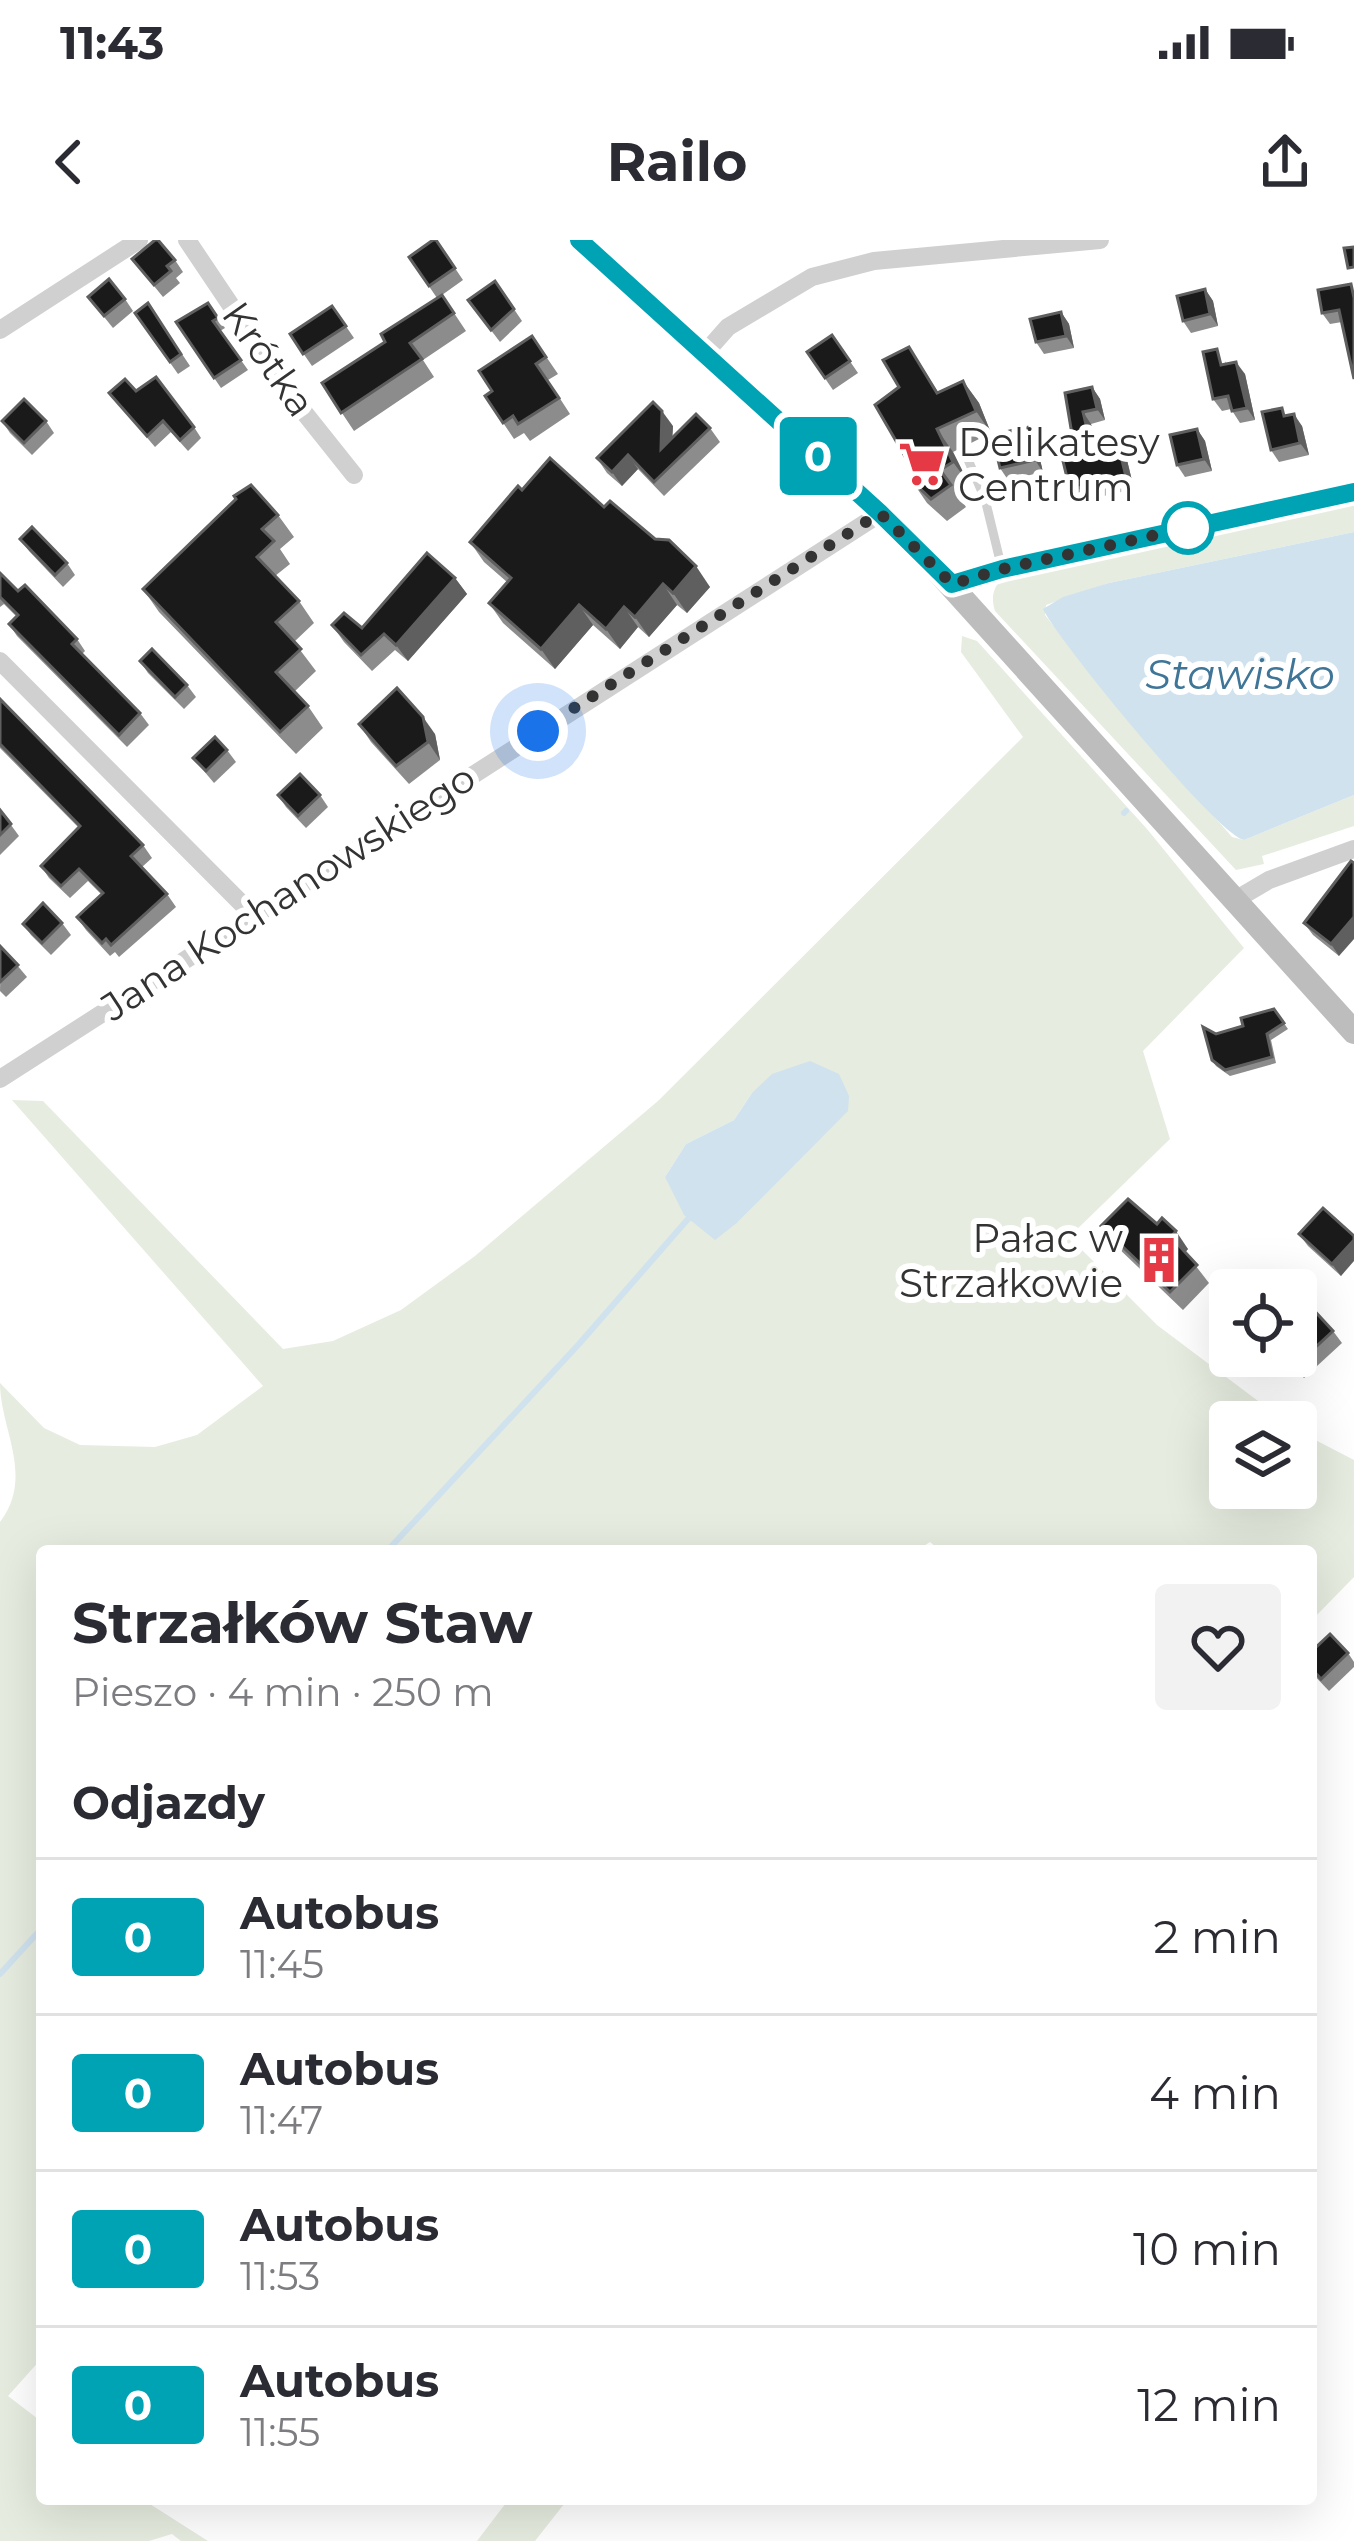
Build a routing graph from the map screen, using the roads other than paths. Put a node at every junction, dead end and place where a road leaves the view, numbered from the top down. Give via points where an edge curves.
1 (139, 240) edge
2 (188, 240) edge
3 (579, 240) edge
4 (1100, 240) edge
5 (0, 330) edge
6 (705, 353) junction
7 (966, 455) dead end
8 (354, 475) dead end
9 (1354, 492) edge
10 (880, 513) junction
11 (1002, 569) junction
12 (952, 584) junction
13 (0, 661) edge
14 (1354, 849) edge
15 (1235, 901) junction
16 (252, 914) junction
17 (1354, 1032) edge
18 (0, 1079) edge

1 - 5 street
2 - 8 street, Krótka
3 - 6 street
4 - 6 street via 874,262 812,278 728,327
6 - 10 street
7 - 11 lane
9 - 11 street
10 - 12 street
10 - 16 street, Jana Kochanowskiego
11 - 12 street
12 - 15 street
13 - 16 street
14 - 15 street
15 - 17 street
16 - 18 street, Jana Kochanowskiego

